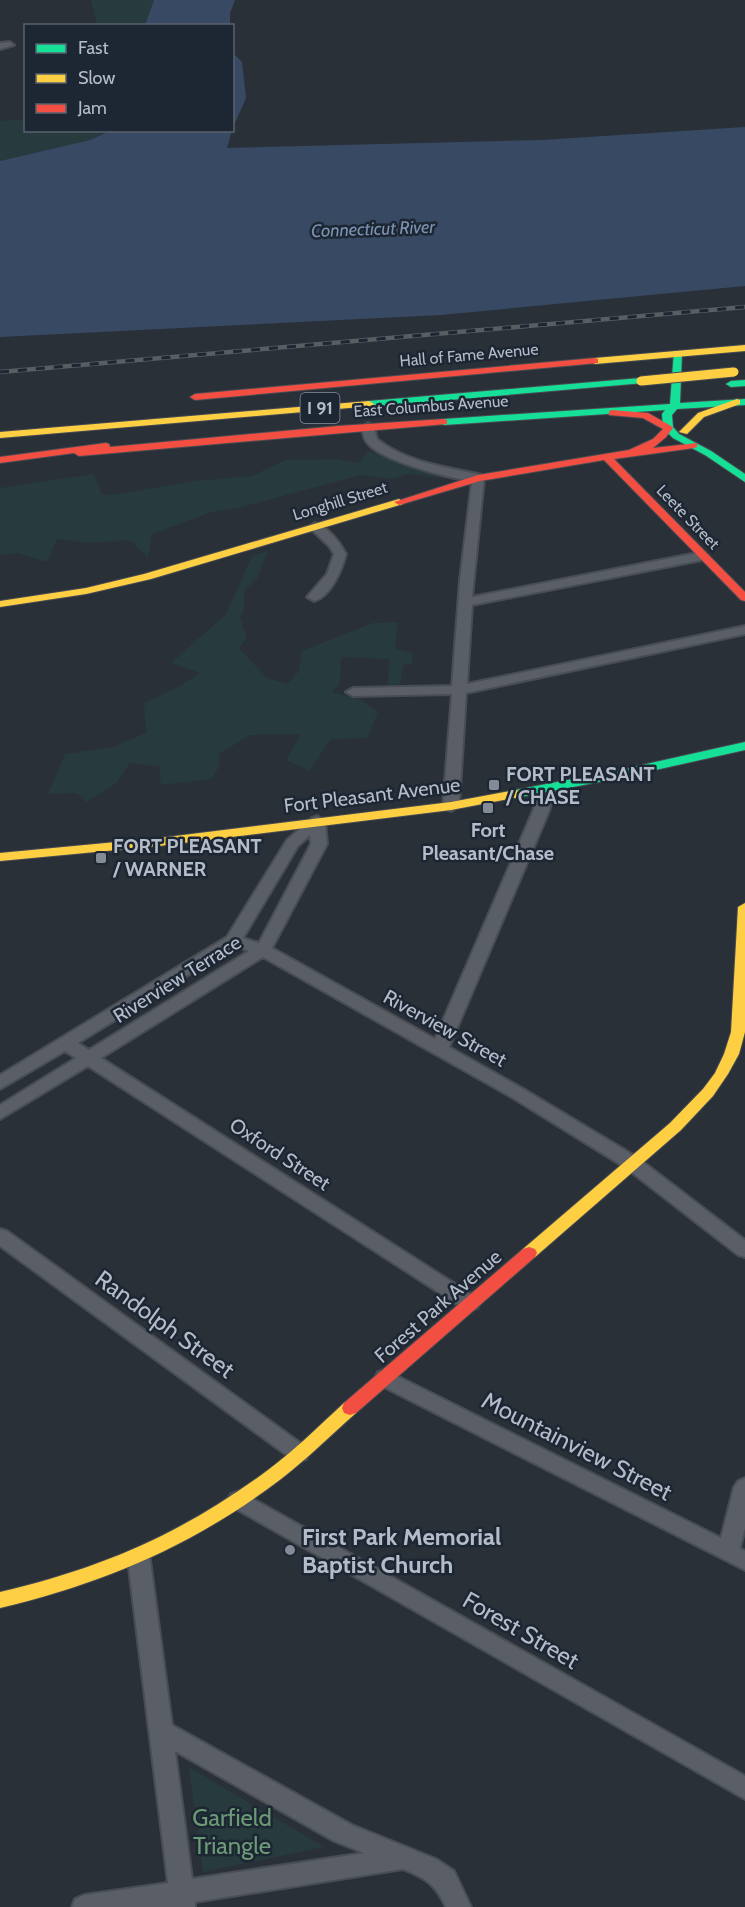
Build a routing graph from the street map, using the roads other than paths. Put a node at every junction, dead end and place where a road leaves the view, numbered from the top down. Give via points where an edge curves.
1 (10, 45) dead end
2 (0, 46) edge
3 (745, 350) edge
4 (677, 353) junction
5 (739, 377) edge
6 (641, 383) junction
7 (239, 393) junction
8 (186, 398) dead end
9 (741, 402) edge
10 (675, 406) junction
11 (417, 410) junction
12 (586, 412) junction
13 (93, 413) dead end
14 (368, 427) junction
15 (668, 428) junction
16 (0, 429) edge
17 (684, 432) junction
18 (0, 435) edge
19 (0, 445) edge
20 (694, 445) junction
21 (48, 455) junction
22 (607, 458) junction
23 (4, 459) edge
24 (478, 478) junction
25 (745, 479) edge
26 (315, 526) junction
27 (702, 556) junction
28 (314, 597) dead end
29 (745, 598) edge
30 (466, 602) junction
31 (0, 604) edge
32 (745, 630) edge
33 (460, 690) junction
34 (354, 692) dead end
35 (745, 746) edge
36 (547, 789) junction
37 (451, 806) junction
38 (317, 821) junction
39 (0, 857) edge
40 (745, 906) edge
41 (232, 940) junction
42 (263, 950) junction
43 (65, 1043) junction
44 (438, 1050) junction
45 (90, 1059) junction
46 (0, 1083) edge
47 (0, 1113) edge
48 (632, 1163) junction
49 (0, 1236) edge
50 (745, 1250) edge
51 (470, 1303) junction
52 (385, 1378) junction
53 (299, 1453) junction
54 (745, 1487) edge
55 (239, 1500) junction
56 (737, 1556) edge
57 (139, 1560) junction
58 (0, 1600) edge
59 (161, 1731) junction
60 (745, 1788) edge
61 (406, 1858) junction
62 (182, 1900) edge
63 (84, 1907) edge
64 (459, 1907) edge

1 - 2 street
3 - 4 main road, Hall of Fame Avenue
3 - 9 main road via 711,359 702,369 702,394 716,401
4 - 7 main road, Hall of Fame Avenue
4 - 10 main road
5 - 6 main road, bridge
6 - 7 main road
6 - 11 main road, I 91
6 - 18 main road, I 91
7 - 8 main road, Hall of Fame Avenue
9 - 10 main road, East Columbus Avenue
9 - 17 main road via 703,412 693,418
10 - 12 main road, East Columbus Avenue
10 - 15 main road via 667,414
10 - 17 main road via 682,413
11 - 19 main road, I 91
11 - 21 main road
12 - 14 main road, East Columbus Avenue
12 - 15 main road via 637,414
13 - 16 main road
14 - 21 main road, East Columbus Avenue
14 - 24 street via 371,440 389,452
15 - 20 main road
15 - 22 main road via 666,435 644,448
17 - 20 main road
20 - 22 main road, Longhill Street
20 - 25 main road
21 - 23 main road
22 - 24 main road, Longhill Street
22 - 27 main road, Leete Street
24 - 26 main road, Longhill Street
24 - 30 street
26 - 28 street via 340,554 333,575
26 - 31 main road, Longhill Street via 119,584
27 - 29 main road, Leete Street
27 - 30 street
30 - 33 street
32 - 33 street
33 - 34 street
33 - 37 street
35 - 36 main road, Fort Pleasant Avenue
36 - 37 main road, Fort Pleasant Avenue
36 - 44 street
37 - 38 main road, Fort Pleasant Avenue
38 - 39 main road, Fort Pleasant Avenue via 159,842
38 - 41 street, Riverview Terrace via 292,843
38 - 42 street, Riverview Terrace via 319,844
40 - 48 main road, Forest Park Avenue via 741,1025 735,1049 702,1100
41 - 42 street, Riverview Street
41 - 43 street, Riverview Terrace
42 - 44 street, Riverview Street
42 - 45 street, Riverview Terrace
43 - 45 street, Oxford Street
43 - 46 street, Riverview Terrace
44 - 48 street, Riverview Street
45 - 47 street, Riverview Terrace
45 - 51 street, Oxford Street
48 - 50 street, Riverview Street
48 - 51 main road, Forest Park Avenue
49 - 53 street, Randolph Street
51 - 52 main road, Forest Park Avenue
52 - 53 main road, Forest Park Avenue
52 - 56 street, Mountainview Street
53 - 55 main road, Forest Park Avenue
54 - 56 street
55 - 57 main road, Forest Park Avenue
55 - 60 street, Forest Street
57 - 58 main road, Forest Park Avenue via 72,1585
57 - 59 street
59 - 61 street via 344,1833
59 - 62 street
61 - 62 street
61 - 64 street via 445,1879
62 - 63 street

